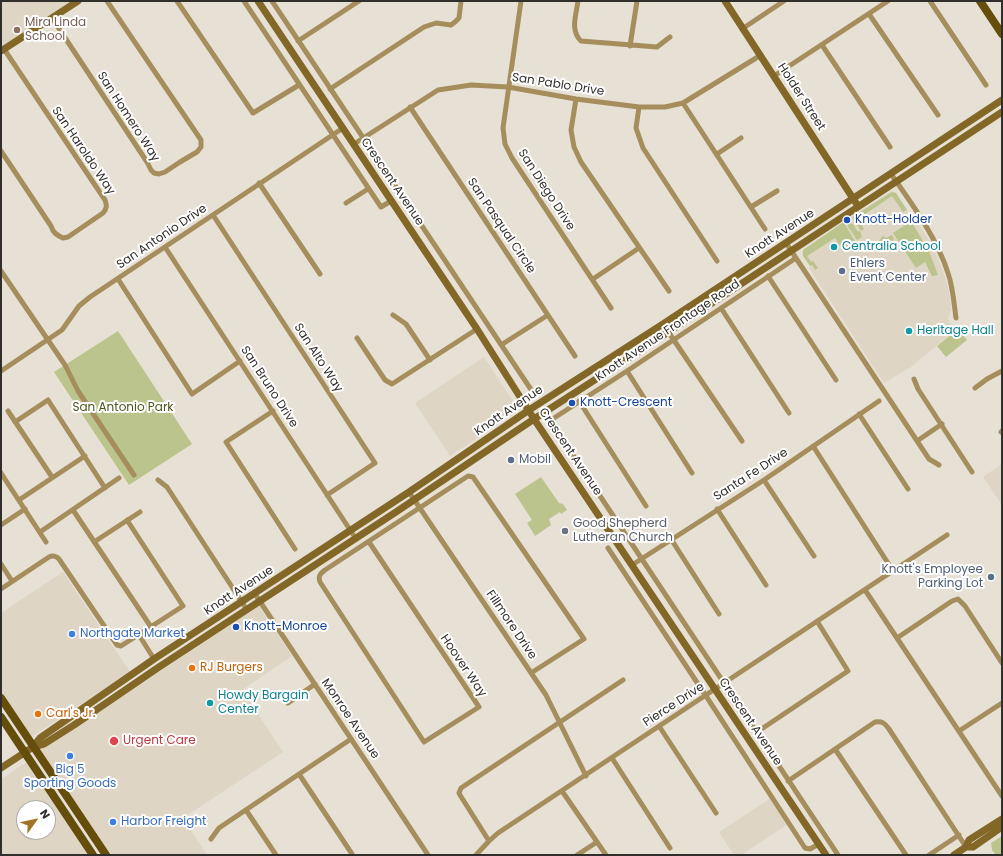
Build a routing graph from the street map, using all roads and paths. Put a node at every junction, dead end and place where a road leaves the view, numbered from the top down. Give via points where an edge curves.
1 (78, 1) edge
2 (107, 1) edge
3 (177, 1) edge
4 (244, 1) edge
5 (258, 1) edge
6 (272, 1) edge
7 (359, 1) edge
8 (461, 1) edge
9 (521, 1) edge
10 (578, 1) edge
11 (637, 1) edge
12 (725, 1) edge
13 (784, 1) edge
14 (888, 1) edge
15 (930, 1) edge
16 (980, 1) edge
17 (869, 14) junction
18 (52, 18) junction
19 (742, 28) junction
20 (1002, 34) edge
21 (670, 37) dead end
22 (298, 41) junction
23 (822, 45) junction
24 (630, 46) junction
25 (2, 50) edge
26 (761, 55) junction
27 (774, 76) junction
28 (300, 85) junction
29 (986, 85) dead end
30 (508, 88) junction
31 (330, 89) junction
32 (576, 99) junction
33 (1002, 100) edge
34 (683, 103) junction
35 (639, 106) junction
36 (410, 107) junction
37 (1002, 112) edge
38 (938, 115) dead end
39 (343, 128) junction
40 (333, 136) junction
41 (364, 138) junction
42 (741, 138) dead end
43 (354, 144) junction
44 (890, 148) dead end
45 (1, 151) edge
46 (717, 154) junction
47 (891, 174) junction
48 (896, 182) junction
49 (259, 183) junction
50 (368, 188) junction
51 (777, 191) dead end
52 (853, 199) junction
53 (392, 201) junction
54 (346, 203) dead end
55 (858, 206) junction
56 (751, 207) junction
57 (213, 215) junction
58 (765, 229) dead end
59 (786, 242) junction
60 (165, 247) junction
61 (639, 248) junction
62 (791, 250) junction
63 (796, 258) junction
64 (717, 261) dead end
65 (1, 271) edge
66 (320, 274) dead end
67 (768, 276) junction
68 (118, 279) junction
69 (593, 279) junction
70 (669, 291) dead end
71 (610, 308) dead end
72 (721, 308) junction
73 (548, 314) junction
74 (393, 315) dead end
75 (956, 318) dead end
76 (663, 324) junction
77 (477, 329) junction
78 (668, 332) junction
79 (357, 338) dead end
80 (674, 339) junction
81 (48, 341) junction
82 (501, 345) junction
83 (575, 356) dead end
84 (430, 360) junction
85 (240, 362) junction
86 (1, 371) edge
87 (627, 371) junction
88 (1002, 371) edge
89 (914, 379) dead end
90 (836, 380) dead end
91 (975, 388) dead end
92 (534, 394) dead end
93 (579, 401) junction
94 (879, 401) dead end
95 (529, 410) junction
96 (8, 411) dead end
97 (273, 412) junction
98 (789, 413) dead end
99 (859, 414) junction
100 (534, 419) junction
101 (552, 421) joint
102 (15, 422) junction
103 (942, 424) junction
104 (742, 441) dead end
105 (917, 441) junction
106 (813, 446) junction
107 (85, 456) junction
108 (457, 459) junction
109 (939, 465) dead end
110 (462, 467) junction
111 (972, 472) dead end
112 (692, 473) dead end
113 (2, 476) edge
114 (134, 476) dead end
115 (52, 477) junction
116 (119, 478) dead end
117 (158, 480) dead end
118 (764, 480) junction
119 (105, 488) junction
120 (908, 489) dead end
121 (409, 492) junction
122 (327, 495) junction
123 (19, 500) junction
124 (415, 500) junction
125 (646, 506) dead end
126 (420, 507) junction
127 (25, 509) junction
128 (717, 509) junction
129 (73, 510) junction
130 (140, 512) dead end
131 (127, 520) junction
132 (1, 525) edge
133 (351, 530) junction
134 (40, 532) junction
135 (947, 535) dead end
136 (356, 539) junction
137 (671, 539) junction
138 (46, 542) dead end
139 (94, 542) junction
140 (369, 542) junction
141 (608, 548) dead end
142 (295, 549) dead end
143 (814, 556) dead end
144 (642, 558) junction
145 (1, 564) edge
146 (632, 565) junction
147 (893, 571) junction
148 (12, 581) junction
149 (766, 585) dead end
150 (1, 589) edge
151 (865, 590) junction
152 (255, 594) junction
153 (260, 601) junction
154 (242, 602) junction
155 (247, 610) junction
156 (719, 614) dead end
157 (818, 622) junction
158 (150, 627) junction
159 (139, 635) junction
160 (897, 638) junction
161 (154, 659) junction
162 (1002, 663) edge
163 (159, 668) junction
164 (531, 673) junction
165 (623, 680) dead end
166 (315, 684) junction
167 (724, 684) junction
168 (715, 690) junction
169 (706, 696) junction
170 (1, 698) edge
171 (288, 703) dead end
172 (1002, 703) edge
173 (1, 717) edge
174 (559, 723) junction
175 (659, 726) junction
176 (959, 731) junction
177 (757, 732) junction
178 (351, 739) junction
179 (33, 747) junction
180 (835, 749) junction
181 (24, 753) junction
182 (612, 758) junction
183 (1, 768) edge
184 (299, 774) junction
185 (586, 776) junction
186 (788, 780) junction
187 (562, 791) junction
188 (1002, 796) edge
189 (246, 810) junction
190 (716, 814) dead end
191 (1002, 819) edge
192 (1002, 827) edge
193 (959, 835) junction
194 (211, 839) dead end
195 (489, 840) junction
196 (597, 842) junction
197 (818, 844) junction
198 (966, 847) junction
199 (670, 848) dead end
200 (352, 854) edge
201 (93, 855) edge
202 (106, 855) edge
203 (276, 855) edge
204 (428, 855) edge
205 (476, 855) edge
206 (577, 855) edge
207 (606, 855) edge
208 (826, 855) edge
209 (838, 855) edge
210 (906, 855) edge
211 (929, 855) edge
212 (954, 855) edge

1 - 18 main road
2 - 18 street, San Homero Way via 201,140 201,147 197,152 165,172 158,174 150,170
3 - 28 street via 253,113
4 - 28 street
5 - 39 main road, Crescent Avenue
6 - 22 street
7 - 22 street
8 - 31 street via 459,18 451,25 436,23 424,26
9 - 30 street, San Diego Drive
10 - 24 street via 574,25 576,35 582,41
11 - 24 street
12 - 19 main road, Holder Street
13 - 19 street
14 - 17 street
15 - 29 street
16 - 20 main road
17 - 23 street
17 - 38 street
18 - 25 main road
19 - 26 main road, Holder Street
21 - 24 street via 657,47
22 - 31 street
23 - 27 street
23 - 44 street
25 - 45 street, San Haroldo Way via 105,200 106,210 68,237 56,235
26 - 27 main road, Holder Street
26 - 34 street, San Pablo Drive
27 - 52 main road, Holder Street
28 - 40 street
30 - 32 street, San Pablo Drive
30 - 36 street, San Pablo Drive via 471,85 438,90
30 - 69 street, San Diego Drive via 503,128 505,144
31 - 41 street
32 - 35 street, San Pablo Drive
32 - 61 street via 571,130 574,147 581,162
33 - 47 main road, Knott Avenue
34 - 35 street, San Pablo Drive via 665,107
34 - 46 street
35 - 64 street via 636,128 643,148
36 - 41 street, San Pablo Drive
36 - 73 street, San Pasqual Circle
37 - 48 main road, Knott Avenue
39 - 40 street, San Antonio Drive
39 - 43 main road, Crescent Avenue
40 - 49 street, San Antonio Drive
40 - 50 street
41 - 43 street, San Pablo Drive
41 - 82 street
42 - 46 street
43 - 53 main road, Crescent Avenue
46 - 56 street
47 - 48 street
47 - 52 main road, Knott Avenue
48 - 55 main road, Knott Avenue
48 - 75 street via 941,253 949,277
49 - 57 street, San Antonio Drive
49 - 66 street
50 - 53 street via 381,207
50 - 54 street
51 - 56 street
52 - 55 main road, Holder Street
52 - 59 main road, Knott Avenue
53 - 77 main road, Crescent Avenue
55 - 62 main road, Knott Avenue
56 - 58 street
57 - 60 street, San Antonio Drive
57 - 122 street, San Alto Way via 375,464
59 - 62 street
59 - 76 main road, Knott Avenue
60 - 68 street, San Antonio Drive
60 - 85 street, San Bruno Drive
61 - 69 street
61 - 70 street
62 - 63 street
62 - 78 main road, Knott Avenue
63 - 67 street, Knott Avenue Frontage Road
63 - 105 street
65 - 81 street
67 - 72 street, Knott Avenue Frontage Road
67 - 90 street
68 - 81 street, San Antonio Drive via 90,296 79,306 62,330
68 - 85 street via 192,394
69 - 71 street, San Diego Drive
72 - 80 street, Knott Avenue Frontage Road
72 - 98 street
73 - 82 street
73 - 83 street, San Pasqual Circle
74 - 84 street via 406,324
76 - 78 street
76 - 95 main road, Knott Avenue
77 - 84 street
77 - 95 main road, Crescent Avenue
78 - 80 street
78 - 100 main road, Knott Avenue
79 - 84 street via 385,380 392,384
80 - 87 street, Knott Avenue Frontage Road
80 - 104 street
81 - 86 street, San Antonio Drive
81 - 114 street
82 - 92 street
85 - 97 street, San Bruno Drive
87 - 93 street, Knott Avenue Frontage Road
87 - 112 street
88 - 91 street
89 - 103 street
93 - 101 street, Knott Avenue Frontage Road
93 - 125 street
94 - 99 street, Santa Fe Drive
95 - 100 main road, Crescent Avenue
95 - 108 main road, Knott Avenue
96 - 102 street
97 - 122 street, San Bruno Drive
97 - 142 street via 226,442
99 - 106 street, Santa Fe Drive
99 - 120 street
100 - 110 main road, Knott Avenue
100 - 146 main road, Crescent Avenue
101 - 144 street, Crescent Avenue
102 - 107 street via 48,400
102 - 115 street
103 - 105 street
103 - 111 street
105 - 109 street via 929,459
106 - 118 street, Santa Fe Drive
106 - 147 street
107 - 115 street
107 - 119 street
108 - 110 main road
108 - 121 main road, Knott Avenue
110 - 124 main road, Knott Avenue
113 - 123 street
115 - 123 street
116 - 119 street
117 - 154 street via 167,487
118 - 128 street, Santa Fe Drive
118 - 143 street
119 - 129 street
121 - 124 street, Fillmore Drive
121 - 133 main road, Knott Avenue
122 - 133 street, San Bruno Drive
123 - 127 street
124 - 126 street, Fillmore Drive
124 - 136 main road, Knott Avenue
126 - 140 street
126 - 164 street, Fillmore Drive
126 - 164 street via 471,476 584,639
127 - 132 street
127 - 134 street
128 - 137 street, Santa Fe Drive
128 - 149 street
129 - 134 street
129 - 139 street
130 - 131 street
131 - 139 street
131 - 158 street via 183,606
133 - 136 street, San Bruno Drive
133 - 152 main road, Knott Avenue
134 - 138 street
135 - 147 street, Pierce Drive
136 - 153 main road, Knott Avenue
137 - 144 street, Santa Fe Drive
137 - 156 street
139 - 158 street
140 - 140 street, Hoover Way via 479,707 424,742 320,582 320,574
141 - 169 street
144 - 146 street, Santa Fe Drive
144 - 167 street, Crescent Avenue
145 - 148 street
146 - 168 main road, Crescent Avenue
147 - 151 street, Pierce Drive
148 - 150 street
148 - 159 street via 52,556 57,556 119,646
151 - 157 street, Pierce Drive
151 - 160 street
152 - 153 street, Monroe Avenue
152 - 154 main road, Knott Avenue
153 - 155 main road, Knott Avenue
153 - 166 street, Monroe Avenue
154 - 155 street
154 - 161 main road, Knott Avenue
155 - 163 main road, Knott Avenue
157 - 167 street, Pierce Drive
157 - 177 street via 848,671
158 - 159 street
159 - 161 street
160 - 162 street via 958,599
160 - 176 street
161 - 163 main road
161 - 179 main road, Knott Avenue via 40,738
163 - 179 main road, Knott Avenue via 44,744
164 - 174 street, Fillmore Drive via 546,695
165 - 174 street
166 - 171 street
166 - 178 street, Monroe Avenue
167 - 168 street, Pierce Drive
167 - 177 street, Crescent Avenue
168 - 169 street, Pierce Drive
168 - 197 main road, Crescent Avenue
169 - 175 street, Pierce Drive
169 - 197 street via 805,848 810,849
170 - 179 main road
172 - 176 street
173 - 181 main road
174 - 185 street, Fillmore Drive
174 - 195 street via 463,786 458,793
175 - 182 street, Pierce Drive
175 - 190 street
176 - 188 street
177 - 186 street, Crescent Avenue
178 - 184 street
178 - 204 street, Monroe Avenue
179 - 181 main road, Knott Avenue
179 - 202 main road
180 - 186 street
180 - 193 street via 875,722 881,721 886,724
180 - 210 street
181 - 183 main road, Knott Avenue
181 - 201 main road
182 - 185 street, Pierce Drive
182 - 199 street
184 - 189 street
184 - 200 street
185 - 187 street, Pierce Drive
186 - 209 street, Crescent Avenue
187 - 195 street, Pierce Drive
187 - 196 street
189 - 194 street via 219,828
189 - 203 street
191 - 198 main road via 969,840
192 - 198 main road via 973,847
193 - 198 street
193 - 211 street
195 - 205 street, Pierce Drive
196 - 206 street
196 - 207 street
197 - 208 main road, Crescent Avenue
198 - 212 main road

